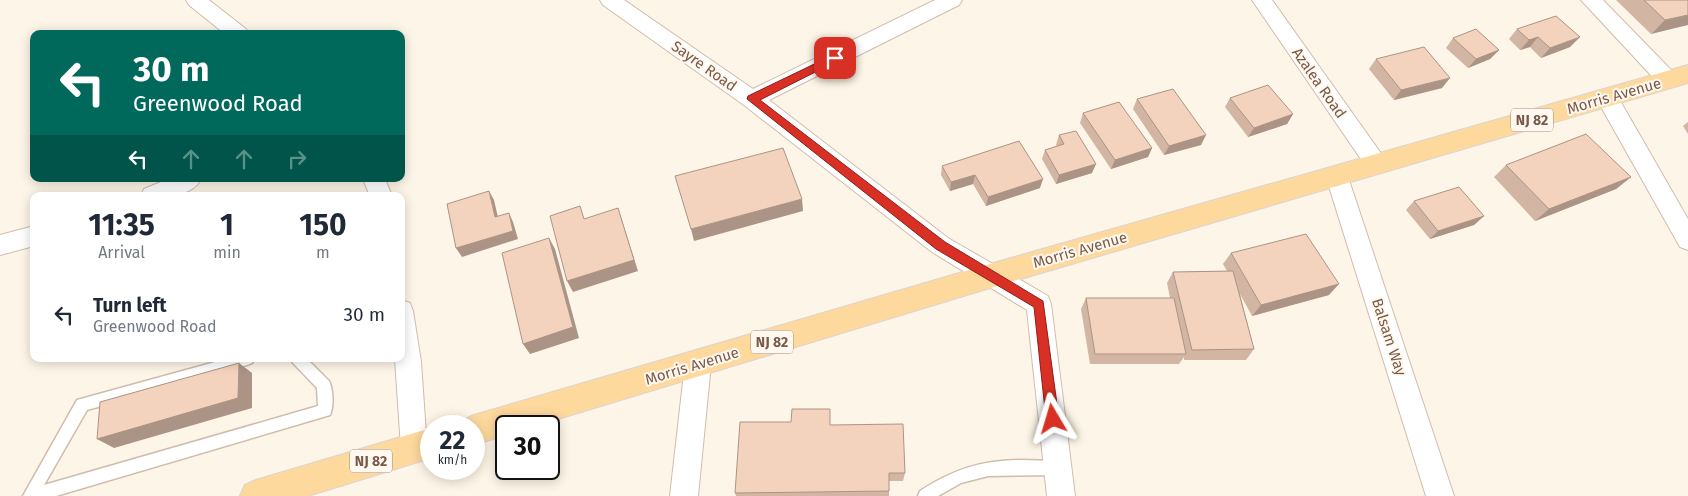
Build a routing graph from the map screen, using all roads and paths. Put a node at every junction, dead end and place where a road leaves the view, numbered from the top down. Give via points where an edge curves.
1 (196, 0) edge
2 (610, 0) edge
3 (952, 0) edge
4 (1262, 0) edge
5 (1591, 0) edge
6 (234, 30) edge
7 (1678, 77) edge
8 (1607, 98) junction
9 (752, 99) junction
10 (1376, 166) junction
11 (1337, 177) junction
12 (183, 182) edge
13 (161, 192) edge
14 (30, 237) edge
15 (1688, 240) edge
16 (0, 246) edge
17 (990, 276) junction
18 (405, 340) edge
19 (237, 362) edge
20 (301, 362) edge
21 (698, 364) junction
22 (485, 427) edge
23 (420, 429) edge
24 (420, 447) edge
25 (1058, 468) junction
26 (31, 496) edge
27 (256, 496) edge
28 (684, 496) edge
29 (925, 496) edge
30 (1061, 496) edge
31 (1440, 496) edge

1 - 6 street
2 - 9 street, Sayre Road
3 - 9 street
4 - 10 street, Azalea Road
5 - 7 street
7 - 8 main road, Morris Avenue / NJ 82
8 - 10 main road, Morris Avenue / NJ 82
8 - 15 street
9 - 17 street, Sayre Road via 940,245
10 - 11 main road, Morris Avenue / NJ 82
11 - 17 main road, Morris Avenue / NJ 82
11 - 31 street, Balsam Way
12 - 13 street
14 - 16 street
17 - 21 main road, Morris Avenue / NJ 82
17 - 25 street, Sayre Road via 1039,304
18 - 23 street
19 - 26 lane via 82,405
20 - 26 lane via 324,385 325,410
21 - 22 main road, Morris Avenue / NJ 82
21 - 28 street
24 - 27 main road, NJ 82
25 - 29 lane via 996,466 975,470 956,477
25 - 30 street

